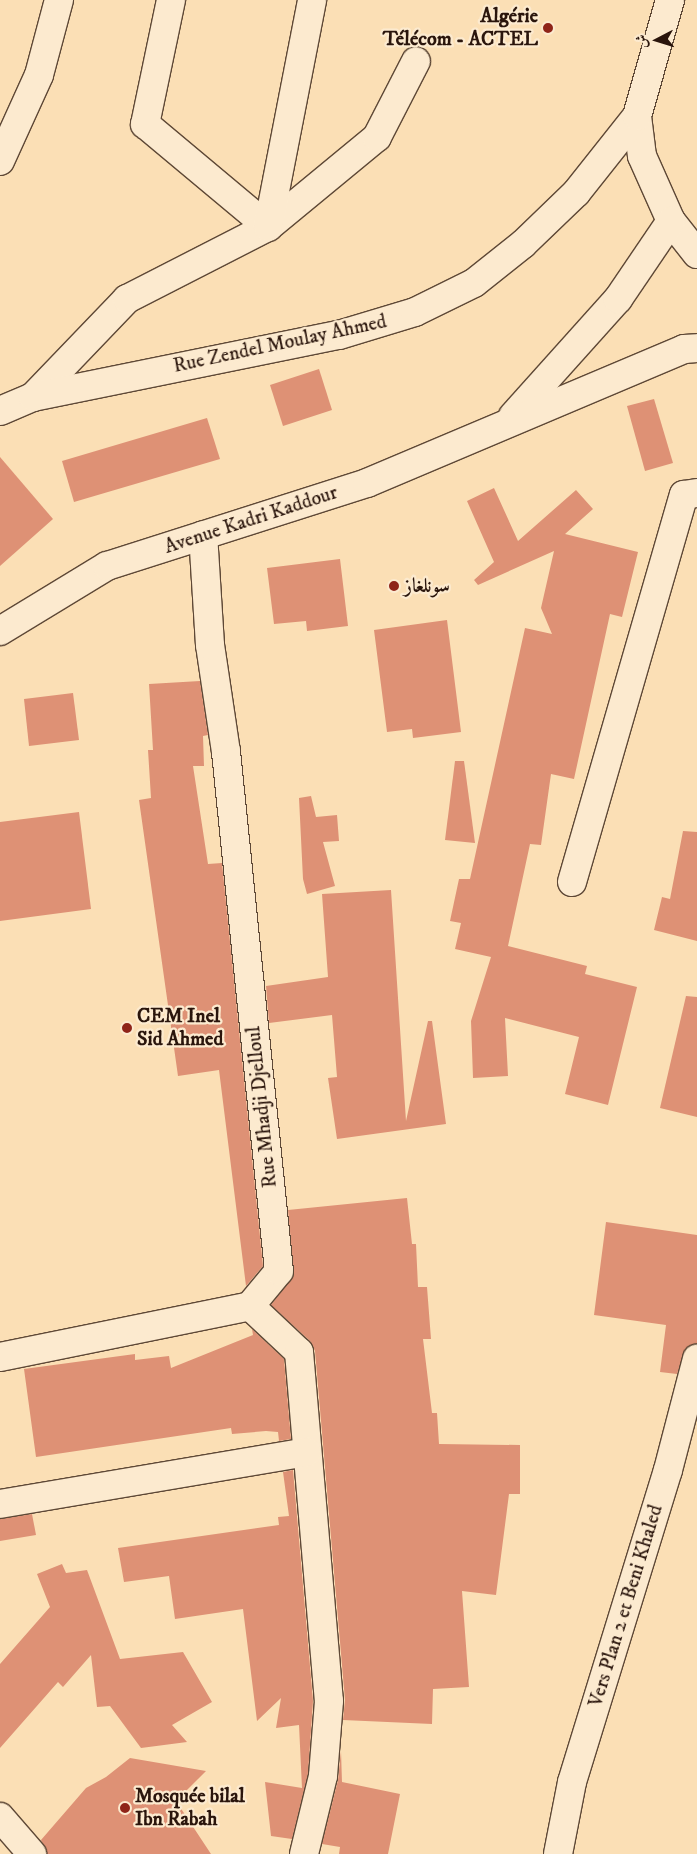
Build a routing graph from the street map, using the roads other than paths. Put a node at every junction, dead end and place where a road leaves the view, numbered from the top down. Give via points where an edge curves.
1 (59, 0) edge
2 (171, 0) edge
3 (312, 0) edge
4 (670, 0) edge
5 (416, 61) dead end
6 (636, 116) junction
7 (0, 161) edge
8 (671, 221) junction
9 (268, 227) junction
10 (697, 254) edge
11 (697, 348) edge
12 (32, 397) junction
13 (0, 410) edge
14 (509, 421) junction
15 (697, 493) edge
16 (203, 536) junction
17 (0, 631) edge
18 (572, 882) dead end
19 (250, 1306) junction
20 (0, 1358) edge
21 (697, 1359) edge
22 (308, 1452) junction
23 (0, 1504) edge
24 (0, 1817) edge
25 (32, 1854) edge
26 (304, 1854) edge
27 (558, 1854) edge

1 - 7 street via 39,75
2 - 9 street via 144,124
3 - 9 street
4 - 6 street
5 - 9 street via 378,137
6 - 8 street via 642,156
6 - 12 street, Rue Zendel Moulay Ahmed via 576,193 523,244 474,283 415,312 339,335
8 - 10 street
8 - 14 street, Avenue Kadri Kaddour via 618,299
9 - 12 street via 127,299
11 - 14 street, Avenue Kadri Kaddour via 684,349
12 - 13 street, Rue Zendel Moulay Ahmed
14 - 16 street, Avenue Kadri Kaddour via 367,483
15 - 18 street via 684,495
16 - 17 street, Avenue Kadri Kaddour via 107,566
16 - 19 street, Rue Mhadji Djelloul via 210,645 226,752 279,1271
19 - 20 street
19 - 22 street via 299,1352
21 - 27 street, Vers Plan 2 et Beni Khaled via 668,1470 572,1782
22 - 23 street
22 - 26 street via 329,1701 323,1776
24 - 25 street

